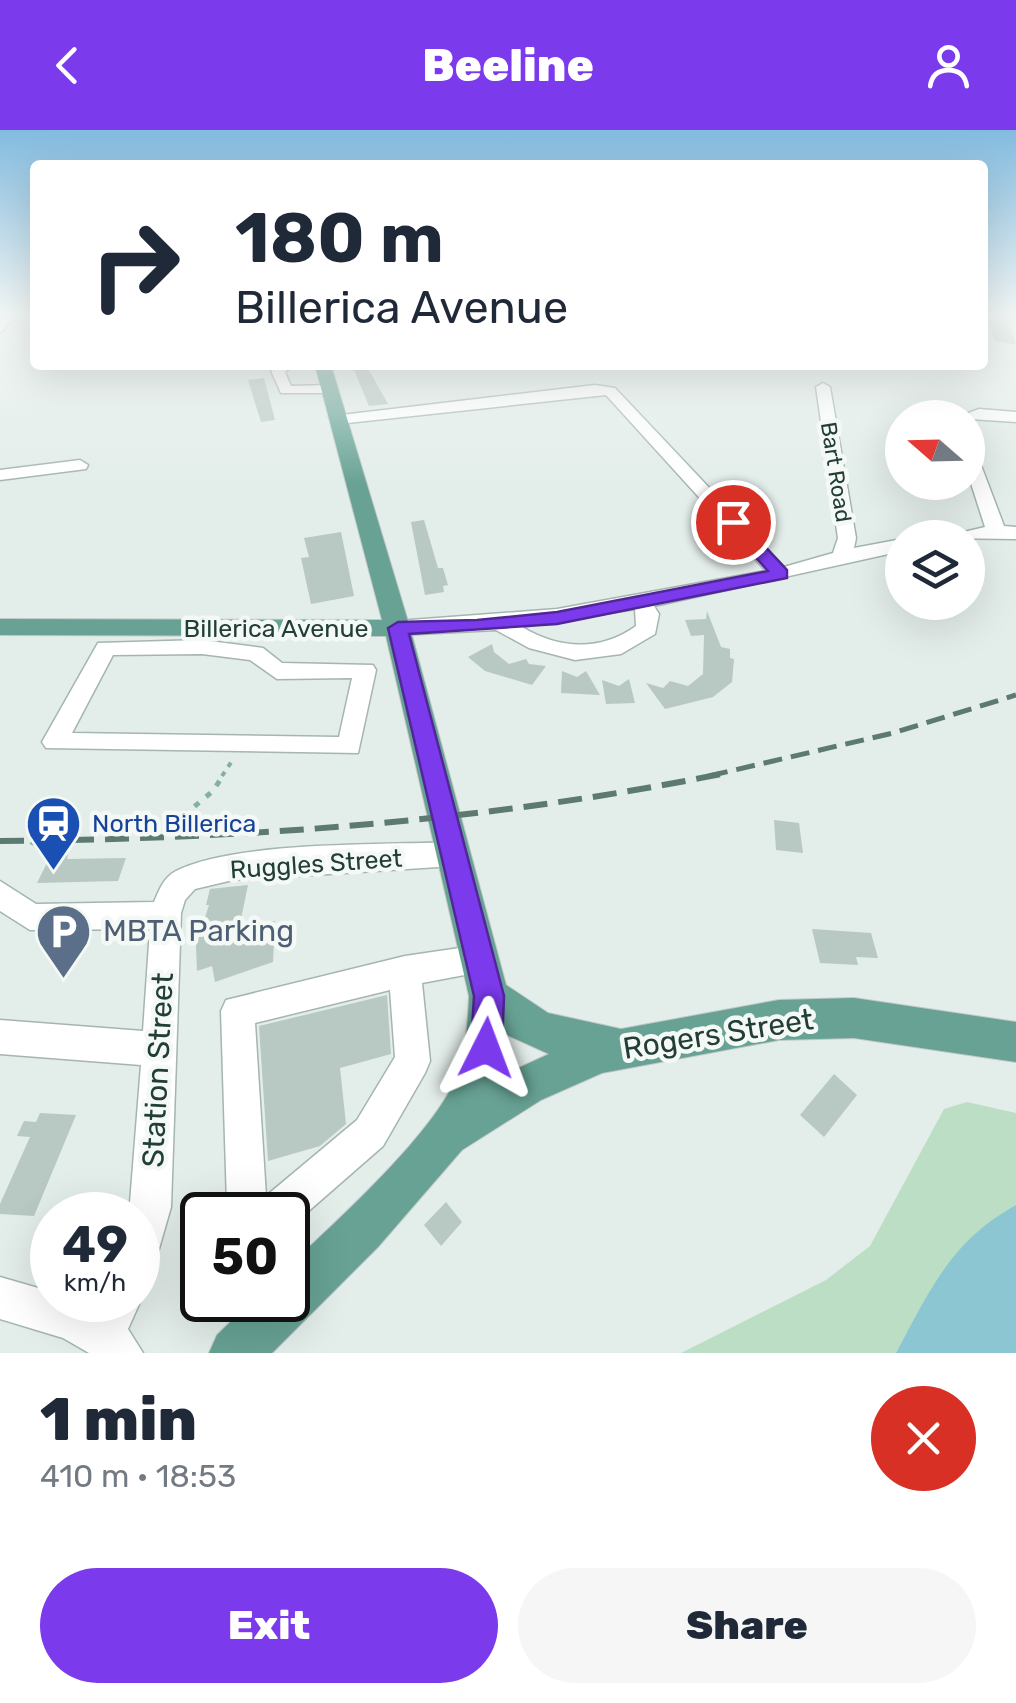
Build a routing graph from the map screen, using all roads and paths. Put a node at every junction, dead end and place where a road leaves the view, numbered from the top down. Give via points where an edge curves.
1 (279, 370) edge
2 (325, 370) edge
3 (823, 387) dead end
4 (330, 389) junction
5 (985, 414) edge
6 (1016, 417) edge
7 (338, 420) junction
8 (80, 465) dead end
9 (0, 475) edge
10 (985, 488) edge
11 (1006, 532) edge
12 (885, 548) edge
13 (842, 556) junction
14 (780, 574) junction
15 (643, 604) junction
16 (502, 624) junction
17 (0, 627) edge
18 (273, 627) junction
19 (398, 628) junction
20 (206, 637) junction
21 (255, 652) junction
22 (242, 744) junction
23 (182, 816) dead end
24 (41, 827) dead end
25 (32, 845) dead end
26 (454, 854) junction
27 (0, 894) edge
28 (173, 898) junction
29 (405, 971) junction
30 (484, 978) junction
31 (0, 1038) edge
32 (1016, 1042) edge
33 (621, 1047) junction
34 (158, 1049) junction
35 (443, 1140) junction
36 (152, 1192) edge
37 (246, 1192) edge
38 (301, 1192) edge
39 (310, 1277) edge
40 (0, 1298) edge
41 (265, 1322) edge
42 (114, 1330) edge
43 (235, 1353) edge

1 - 4 street via 286,390
2 - 4 main road
3 - 13 street, Bart Road via 847,538
4 - 7 main road
5 - 6 street
7 - 14 street via 596,389 614,393
7 - 19 main road
8 - 9 street
10 - 11 street
12 - 13 street, Billerica Avenue
13 - 14 street, Billerica Avenue
14 - 15 street, Billerica Avenue
15 - 16 street, Billerica Avenue
15 - 16 street via 647,629 631,644 594,653 558,651
16 - 19 street, Billerica Avenue
17 - 20 main road, Billerica Avenue
18 - 19 main road, Billerica Avenue
18 - 20 main road, Billerica Avenue
18 - 21 street
19 - 26 main road
20 - 21 street via 227,653
20 - 22 street via 106,648 55,742
21 - 22 street via 277,671 365,670 350,746
22 - 23 path via 214,791
24 - 25 path
26 - 28 street, Ruggles Street via 197,874
26 - 30 main road
27 - 28 street, Ruggles Street via 30,917 121,918
28 - 34 street, Station Street
29 - 30 street
29 - 37 street via 238,1012
29 - 38 street via 413,1061 370,1133
30 - 33 main road via 515,1019 555,1036
30 - 35 main road via 486,1048 477,1082
31 - 34 street
32 - 33 main road, Rogers Street via 815,1017
33 - 35 main road, Rogers Street via 526,1085
34 - 36 street, Station Street
35 - 39 main road
40 - 42 street
41 - 43 main road

